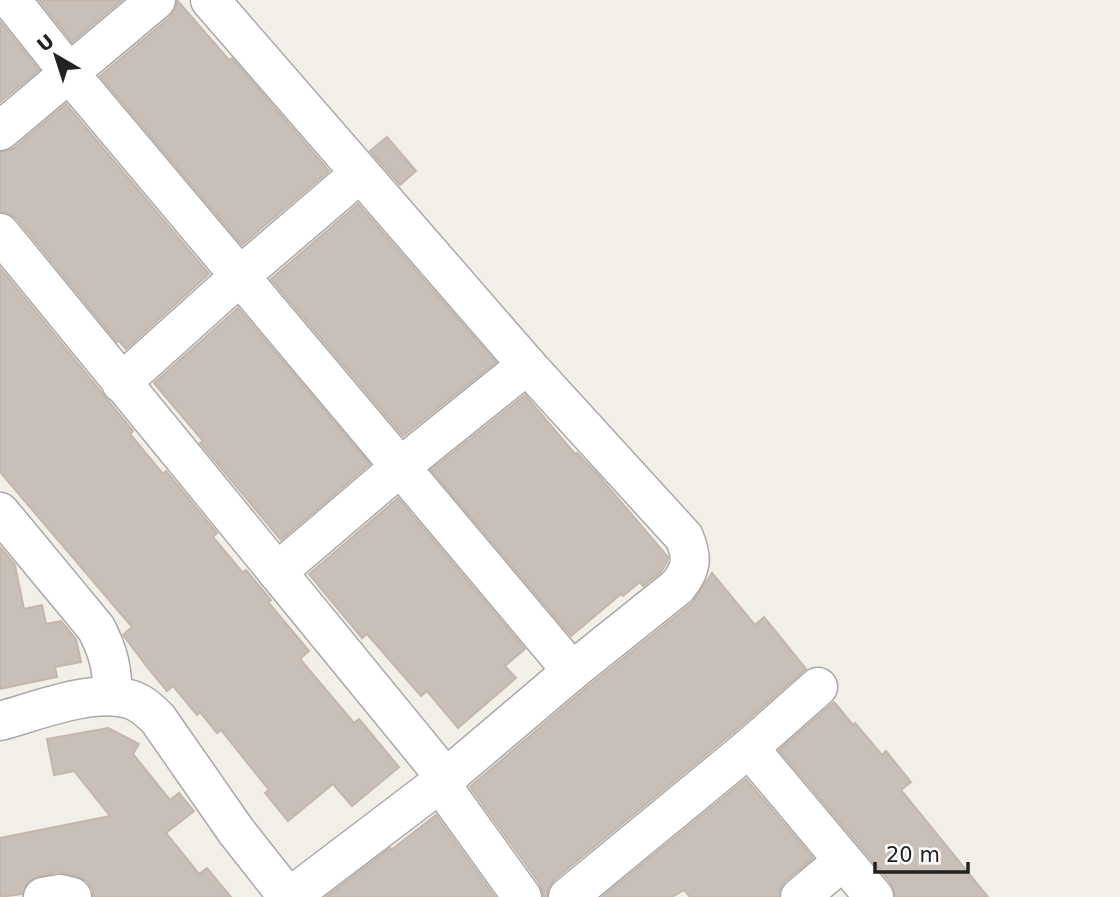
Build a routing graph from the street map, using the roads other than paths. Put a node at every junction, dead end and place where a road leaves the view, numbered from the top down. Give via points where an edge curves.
1 (10, 0) edge
2 (156, 0) edge
3 (209, 0) edge
4 (69, 73) junction
5 (0, 131) edge
6 (359, 174) junction
7 (0, 233) edge
8 (240, 276) junction
9 (527, 365) junction
10 (121, 383) junction
11 (400, 467) junction
12 (4, 522) edge
13 (277, 572) junction
14 (572, 671) junction
15 (818, 687) dead end
16 (113, 696) junction
17 (0, 721) edge
18 (749, 748) junction
19 (443, 780) junction
20 (843, 860) junction
21 (43, 897) edge
22 (72, 897) edge
23 (289, 897) edge
24 (522, 897) edge
25 (568, 897) edge
26 (800, 897) edge
27 (874, 897) edge

1 - 4 street
2 - 4 street
3 - 6 street
4 - 5 street
4 - 8 street
6 - 8 street
6 - 9 street
7 - 10 street
8 - 10 street
8 - 11 street
9 - 11 street
9 - 14 street via 684,537 690,550 688,574 677,587
10 - 13 street
11 - 13 street
11 - 14 street
12 - 16 street via 96,628 112,666
13 - 19 street
14 - 19 street
15 - 18 street
16 - 17 street via 81,699
16 - 23 street via 145,706 158,719 236,831
18 - 20 street
18 - 25 street
19 - 23 street
19 - 24 street
20 - 26 street
20 - 27 street
21 - 22 street

